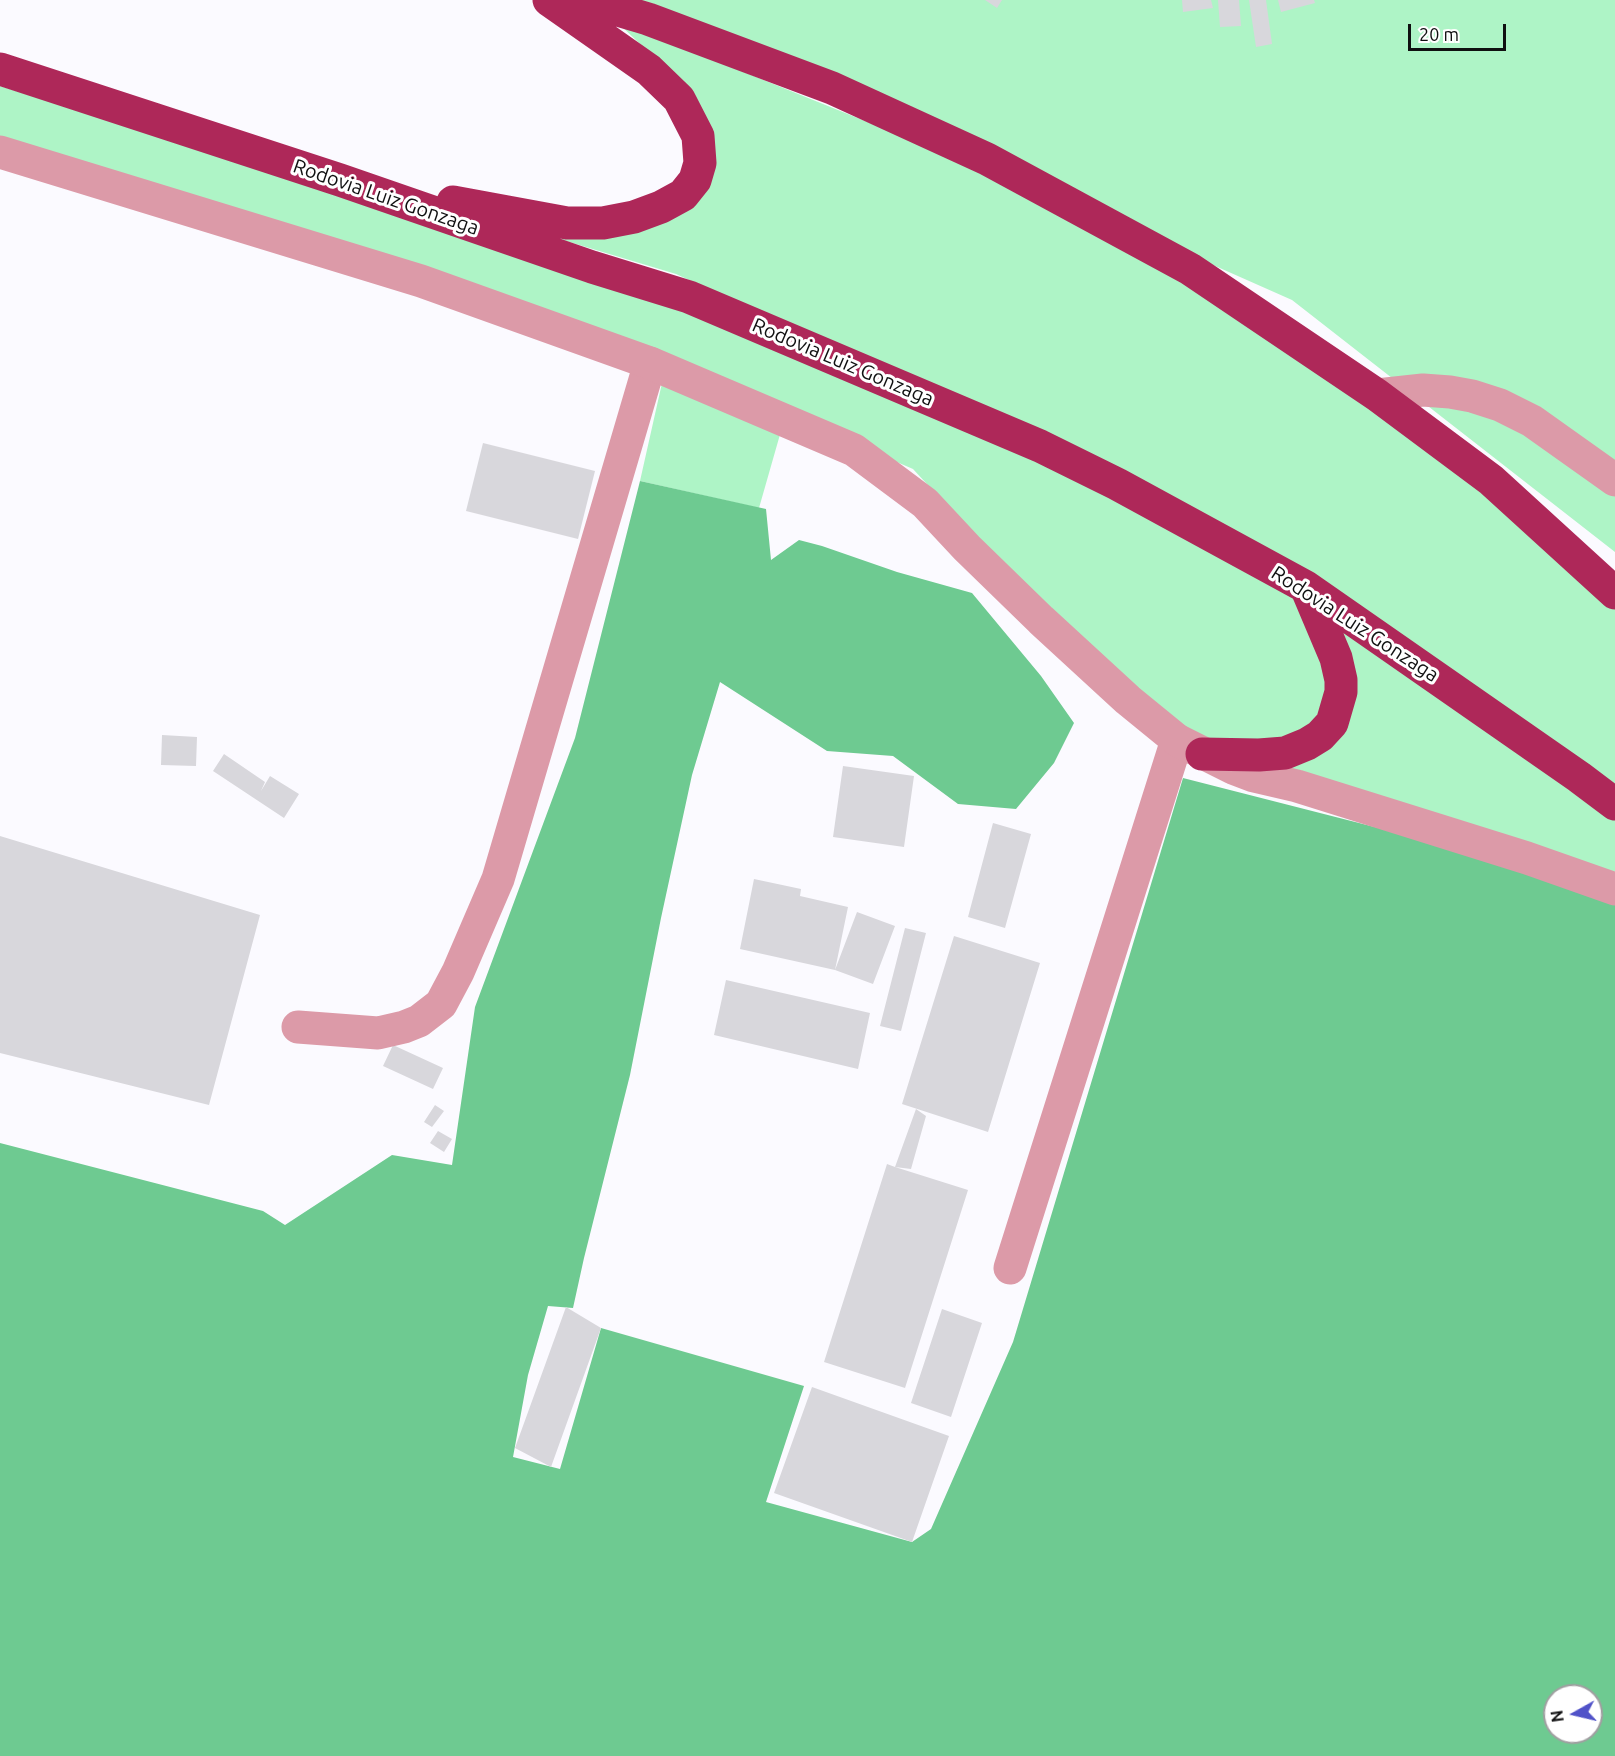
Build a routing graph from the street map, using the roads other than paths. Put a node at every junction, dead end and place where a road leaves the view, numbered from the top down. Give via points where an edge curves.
1 (549, 0) edge
2 (584, 0) edge
3 (0, 69) edge
4 (0, 152) edge
5 (340, 180) junction
6 (650, 363) junction
7 (1377, 395) junction
8 (1615, 480) edge
9 (1306, 587) junction
10 (1615, 593) edge
11 (1189, 747) junction
12 (1615, 804) edge
13 (1615, 890) edge
14 (298, 1027) dead end
15 (1010, 1268) dead end

1 - 5 highway via 649,70 679,99 698,136 700,163 695,180 683,195 634,218 567,223
2 - 7 highway via 648,19 832,88 987,159 1190,269
3 - 5 highway, Rodovia Luiz Gonzaga
4 - 6 street via 421,281
5 - 9 highway, Rodovia Luiz Gonzaga via 689,297 790,339 1040,446
6 - 11 street via 854,450 925,503 1041,620 1128,700
6 - 14 street via 498,879 459,972 441,1004 404,1027 378,1033
7 - 8 street via 1424,390 1450,392 1500,405 1532,421
7 - 10 highway via 1491,480
9 - 11 highway via 1341,680 1332,723 1320,736 1285,753 1259,755
9 - 12 highway, Rodovia Luiz Gonzaga
11 - 13 street via 1254,776 1527,858
11 - 15 street

